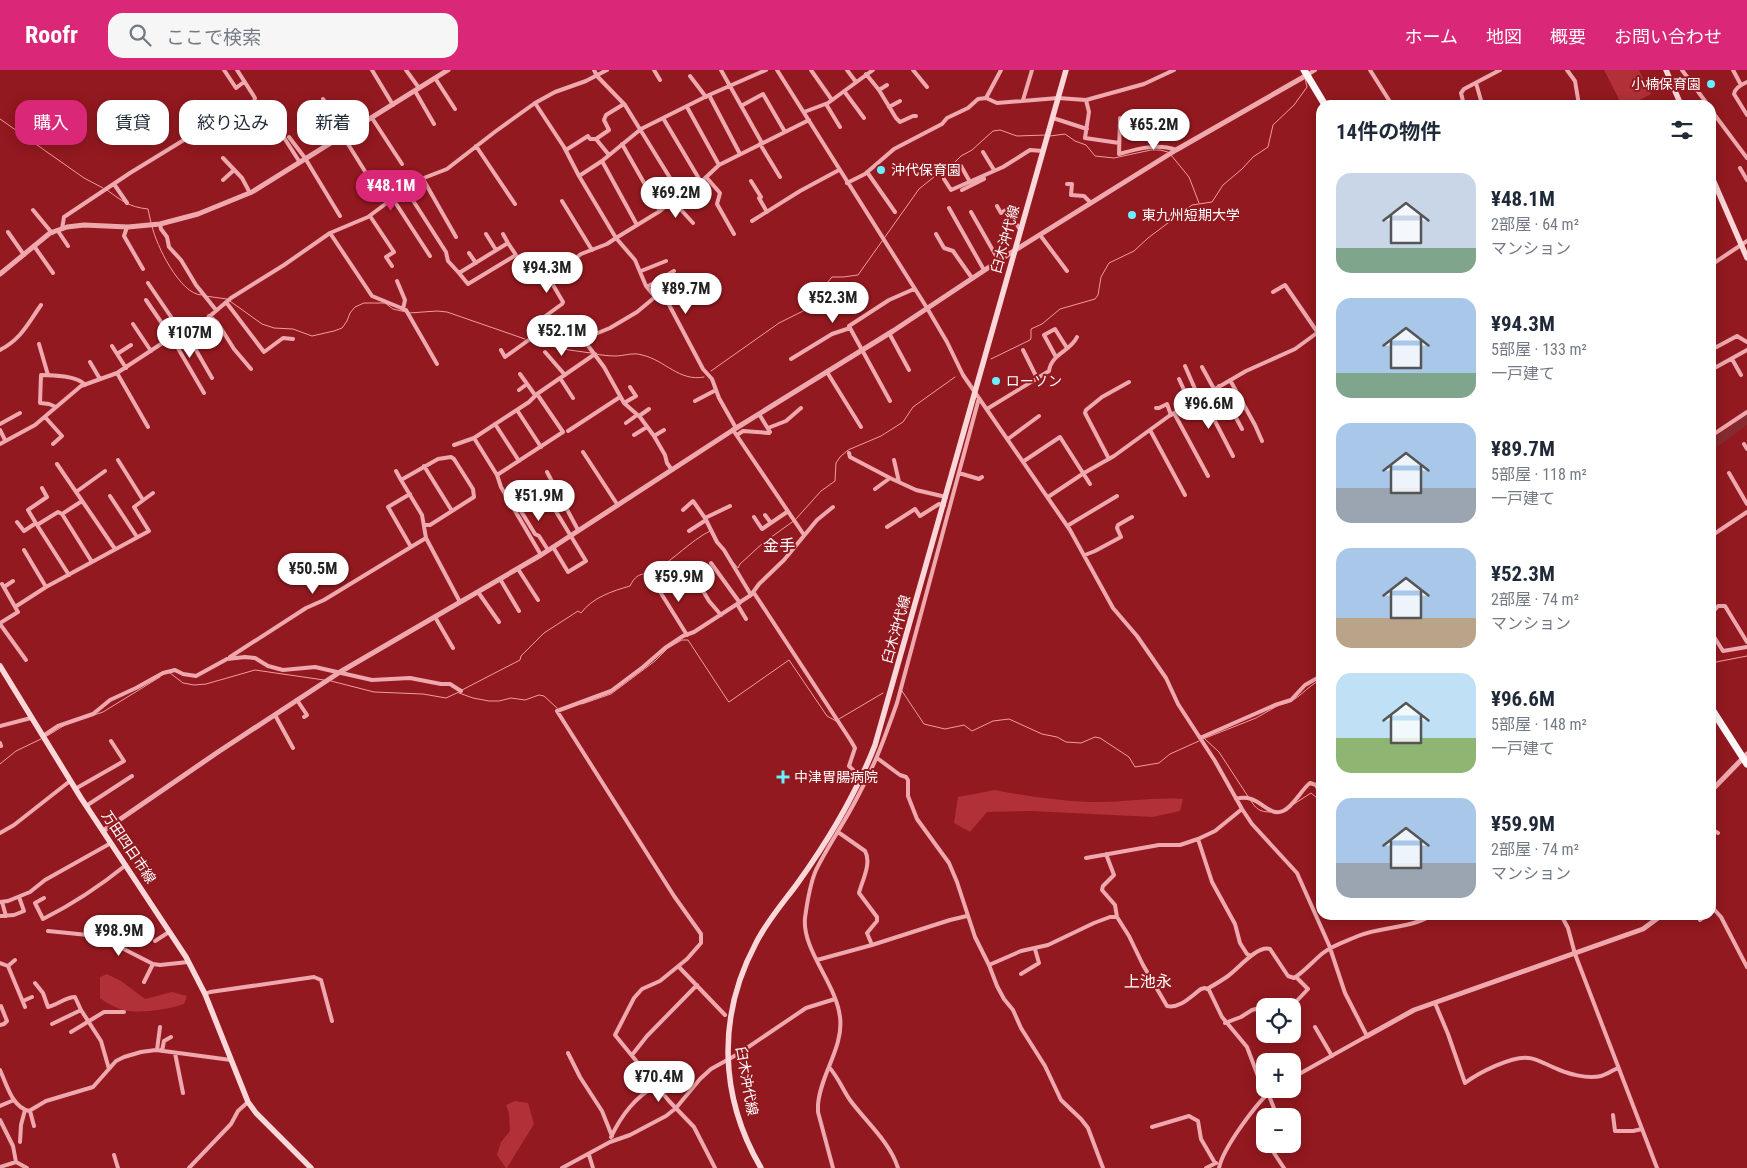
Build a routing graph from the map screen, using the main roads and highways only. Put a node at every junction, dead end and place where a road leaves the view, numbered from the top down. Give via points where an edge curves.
1 (1066, 70) edge
2 (1666, 70) edge
3 (1305, 72) edge
4 (1322, 100) edge
5 (1678, 100) edge
6 (1716, 185) edge
7 (1744, 243) edge
8 (1747, 258) edge
9 (0, 666) edge
10 (1716, 715) edge
11 (1746, 758) edge
12 (311, 1168) edge
13 (761, 1168) edge

1 - 13 main road, 臼木沖代線 via 875,745 857,787 825,842 753,949 730,1015 728,1059 736,1110
2 - 5 main road
3 - 4 highway
6 - 7 main road
7 - 8 main road
9 - 12 main road, 万田四日市線 via 75,789 188,962 205,994 248,1102
10 - 11 highway

